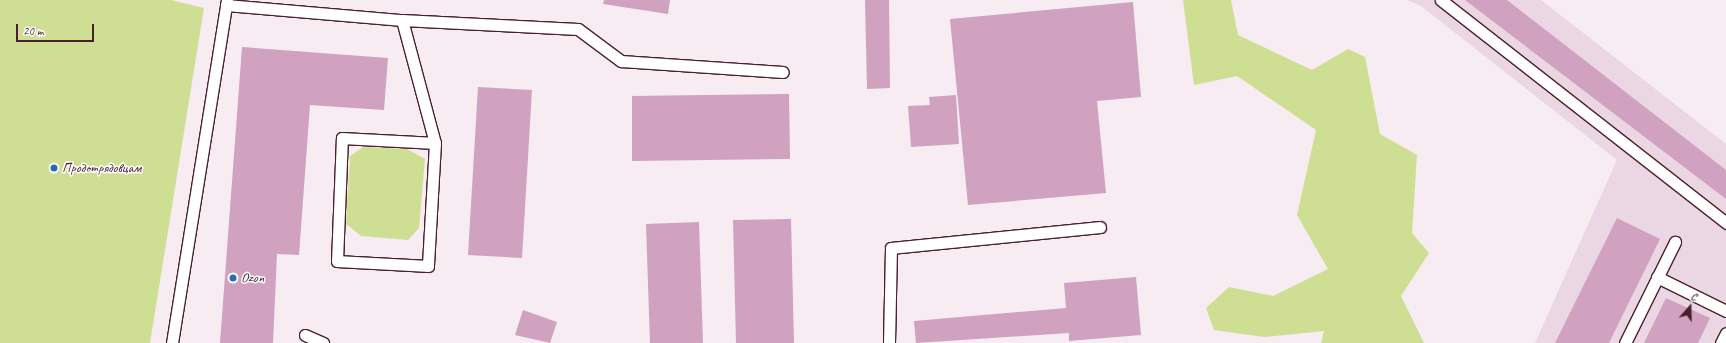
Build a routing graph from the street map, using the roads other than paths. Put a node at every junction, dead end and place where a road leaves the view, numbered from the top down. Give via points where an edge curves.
1 (1440, 0) edge
2 (227, 3) edge
3 (402, 20) junction
4 (783, 72) dead end
5 (435, 143) junction
6 (1726, 223) edge
7 (1100, 227) dead end
8 (1675, 242) dead end
9 (1657, 277) junction
10 (1726, 311) edge
11 (1726, 333) edge
12 (305, 335) dead end
13 (172, 343) edge
14 (323, 343) edge
15 (889, 343) edge
16 (1625, 343) edge
17 (1721, 343) edge

1 - 6 lane
2 - 3 lane
2 - 13 lane
3 - 4 lane via 578,29 621,61
3 - 5 lane
5 - 5 lane via 428,266 337,261 342,138
7 - 15 lane via 891,248
8 - 9 lane
9 - 10 lane
9 - 16 lane
11 - 17 lane
12 - 14 lane

